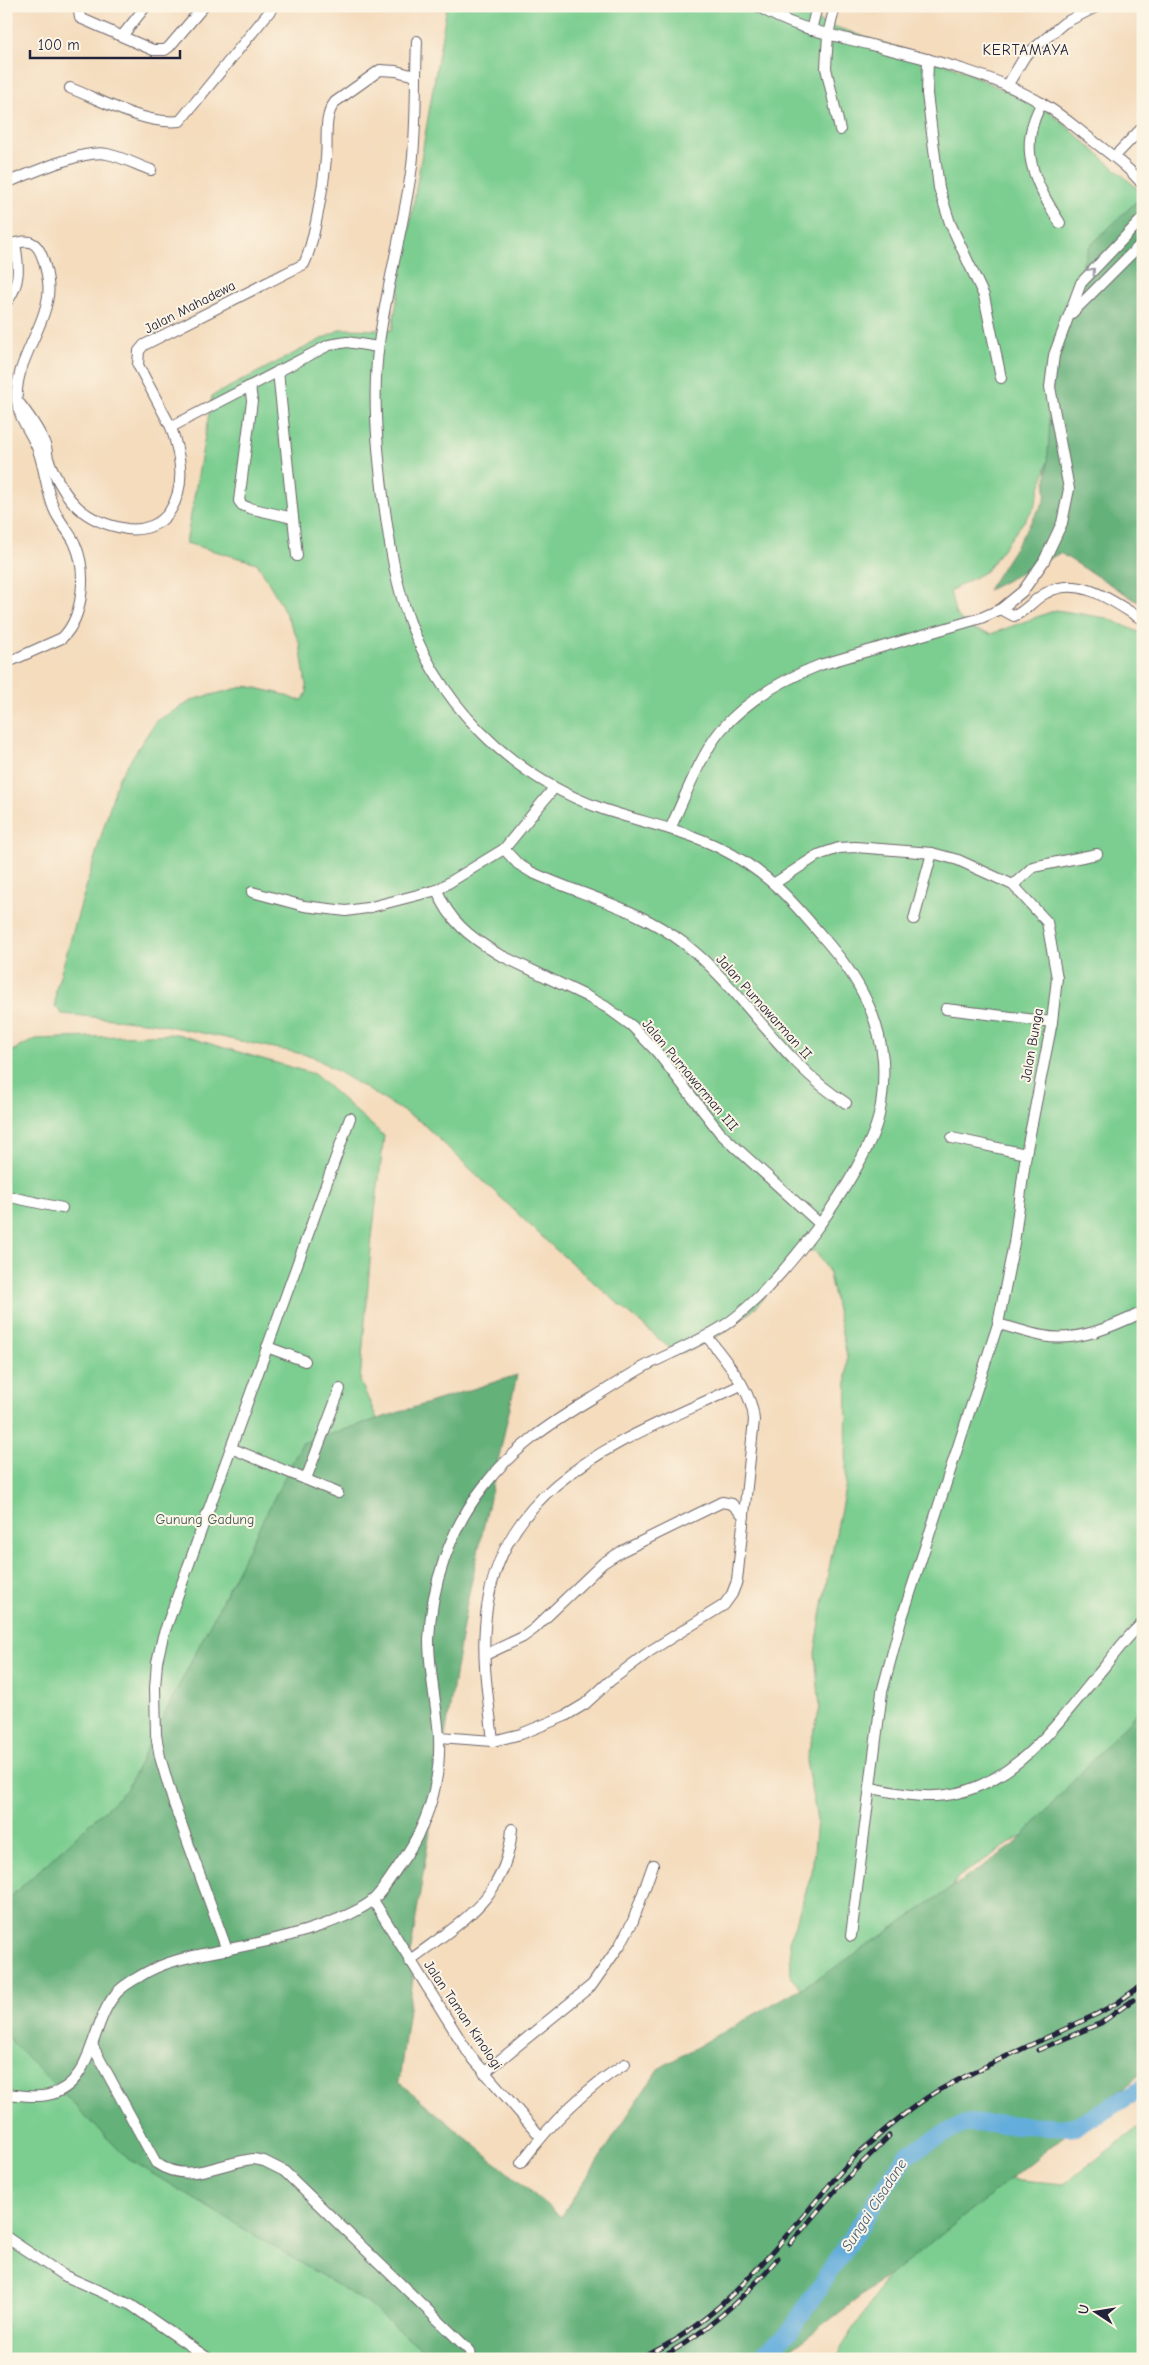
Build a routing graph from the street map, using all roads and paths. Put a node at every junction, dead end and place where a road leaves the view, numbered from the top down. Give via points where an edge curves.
1 (82, 6) edge
2 (146, 6) edge
3 (204, 6) edge
4 (274, 6) edge
5 (758, 6) edge
6 (817, 6) edge
7 (835, 6) edge
8 (1098, 6) edge
9 (811, 30) junction
10 (828, 34) junction
11 (122, 36) junction
12 (416, 41) dead end
13 (928, 59) junction
14 (416, 76) junction
15 (1007, 86) junction
16 (70, 88) dead end
17 (1042, 103) junction
18 (1143, 127) edge
19 (840, 130) dead end
20 (1114, 157) junction
21 (151, 170) dead end
22 (6, 183) edge
23 (1143, 185) edge
24 (1143, 218) edge
25 (1060, 223) dead end
26 (1143, 242) edge
27 (11, 245) edge
28 (6, 303) edge
29 (1071, 314) junction
30 (378, 347) junction
31 (278, 371) junction
32 (1001, 378) dead end
33 (250, 386) junction
34 (18, 401) junction
35 (171, 427) junction
36 (293, 518) junction
37 (297, 556) dead end
38 (1001, 609) junction
39 (1143, 620) edge
40 (6, 663) edge
41 (554, 788) junction
42 (670, 829) junction
43 (504, 849) junction
44 (932, 853) junction
45 (1097, 854) dead end
46 (775, 883) junction
47 (1013, 885) junction
48 (437, 890) junction
49 (252, 892) dead end
50 (914, 919) dead end
51 (946, 1009) dead end
52 (1052, 1022) junction
53 (846, 1103) dead end
54 (350, 1118) dead end
55 (952, 1138) dead end
56 (1026, 1154) junction
57 (6, 1196) edge
58 (62, 1208) dead end
59 (820, 1224) junction
60 (1143, 1312) edge
61 (998, 1324) junction
62 (707, 1336) junction
63 (267, 1347) junction
64 (305, 1361) dead end
65 (741, 1385) junction
66 (340, 1389) dead end
67 (231, 1448) junction
68 (306, 1479) junction
69 (338, 1493) dead end
70 (744, 1516) junction
71 (1143, 1623) edge
72 (485, 1655) junction
73 (439, 1737) junction
74 (493, 1741) junction
75 (870, 1788) junction
76 (512, 1829) dead end
77 (653, 1865) dead end
78 (373, 1900) junction
79 (851, 1936) dead end
80 (227, 1950) junction
81 (409, 1961) junction
82 (92, 2044) junction
83 (625, 2064) dead end
84 (484, 2073) junction
85 (6, 2094) edge
86 (541, 2137) junction
87 (521, 2163) dead end
88 (6, 2237) edge
89 (209, 2359) edge
90 (471, 2359) edge

1 - 11 street via 80,18
2 - 11 street
3 - 11 street via 165,50 153,50
4 - 16 street via 180,121 166,123 147,118
5 - 9 street via 785,22
6 - 9 street
7 - 10 street
8 - 15 street via 1064,23 1025,56
9 - 10 street
10 - 13 street
10 - 19 street via 826,68
12 - 14 street
13 - 15 street
13 - 32 street via 927,94 939,188 950,223 984,296
14 - 30 street via 413,160
14 - 35 street, Jalan Mahadewa via 380,70 331,108 325,168 310,250 304,264 144,345 139,351 138,365
15 - 17 street
17 - 20 street
17 - 25 street via 1031,124 1028,146 1039,186
18 - 20 street
20 - 23 street
21 - 22 street via 97,153
29 -> 24 street via 1081,283
26 - 29 street
27 - 28 street via 18,280
27 - 34 street via 32,243 39,249 49,287 46,305 22,367
29 - 38 street via 1054,356 1050,387 1069,489 1067,504 1059,529 1039,569 1023,591
30 - 31 street via 338,342
30 - 41 street via 376,410 381,478 393,565 405,609 429,664 460,710 492,743
31 - 33 street
31 - 36 street
33 - 35 street
33 - 36 street via 252,401 240,501 249,508
34 - 35 street via 35,426 60,485 71,502 88,516 130,529 157,524 176,500 181,465
34 - 40 street via 21,418 38,449 54,511 76,547 81,586 77,614 69,632
36 - 37 street
38 - 39 street via 1014,616 1050,591 1073,586 1096,592
38 - 42 street via 981,618 820,664 773,687 721,730
41 - 42 street via 606,810
41 - 43 street
42 - 46 street via 716,846
43 - 48 street
43 - 53 street, Jalan Purnawarman II via 531,872 630,912 685,944 733,990 805,1073
44 - 46 street, Jalan Bunga via 840,848 818,855
44 - 47 street, Jalan Bunga via 958,860
44 - 50 street
45 - 47 street via 1033,867
46 - 59 street via 843,961 865,996 877,1027 883,1058 883,1090 878,1120 859,1166
47 - 52 street, Jalan Bunga via 1046,922 1057,978
48 - 49 street via 367,908 346,910 304,906
48 - 59 street, Jalan Purnawarman III via 453,920 482,944 593,1000 632,1026 657,1052 721,1134
51 - 52 street
52 - 56 street, Jalan Bunga
54 - 63 street
55 - 56 street
56 - 61 street, Jalan Bunga via 1014,1243
57 - 58 street
59 - 62 street via 761,1296
60 - 61 street via 1087,1334 1064,1338
61 - 75 street, Jalan Bunga via 901,1621 884,1683
62 - 65 street
62 - 73 street via 643,1367 547,1426 510,1456 461,1519 437,1582 431,1617 430,1654
63 - 64 street
63 - 67 street
65 - 70 street via 751,1401 754,1420
65 - 72 street via 608,1449 566,1475 530,1508 506,1547 493,1579 485,1627
66 - 68 street
67 - 68 street
67 - 80 street via 163,1636 155,1688 160,1757
68 - 69 street
70 - 72 street via 732,1504 722,1502 622,1551 589,1575 534,1629
70 - 74 street via 737,1581 724,1605 650,1651 585,1704 565,1716 521,1734
71 - 75 street via 1038,1744 994,1778 968,1791 944,1796
72 - 74 street
73 - 74 street
73 - 78 street via 436,1782 427,1818 415,1843
75 - 79 street, Jalan Bunga
76 - 81 street via 504,1868 488,1896 478,1908
77 - 84 street via 629,1929 592,1985
78 - 80 street via 340,1918 290,1937
78 - 81 street, Jalan Taman Kinologi
80 - 82 street via 194,1955 144,1972 120,1989 108,2004
81 - 84 street, Jalan Taman Kinologi
82 - 85 street via 83,2066 65,2087 43,2095
82 - 90 street via 156,2162 170,2171 185,2174 253,2159 284,2170 470,2351
83 - 86 street via 592,2087
84 - 86 street, Jalan Taman Kinologi
86 - 87 street
88 - 89 street via 62,2275 131,2305

